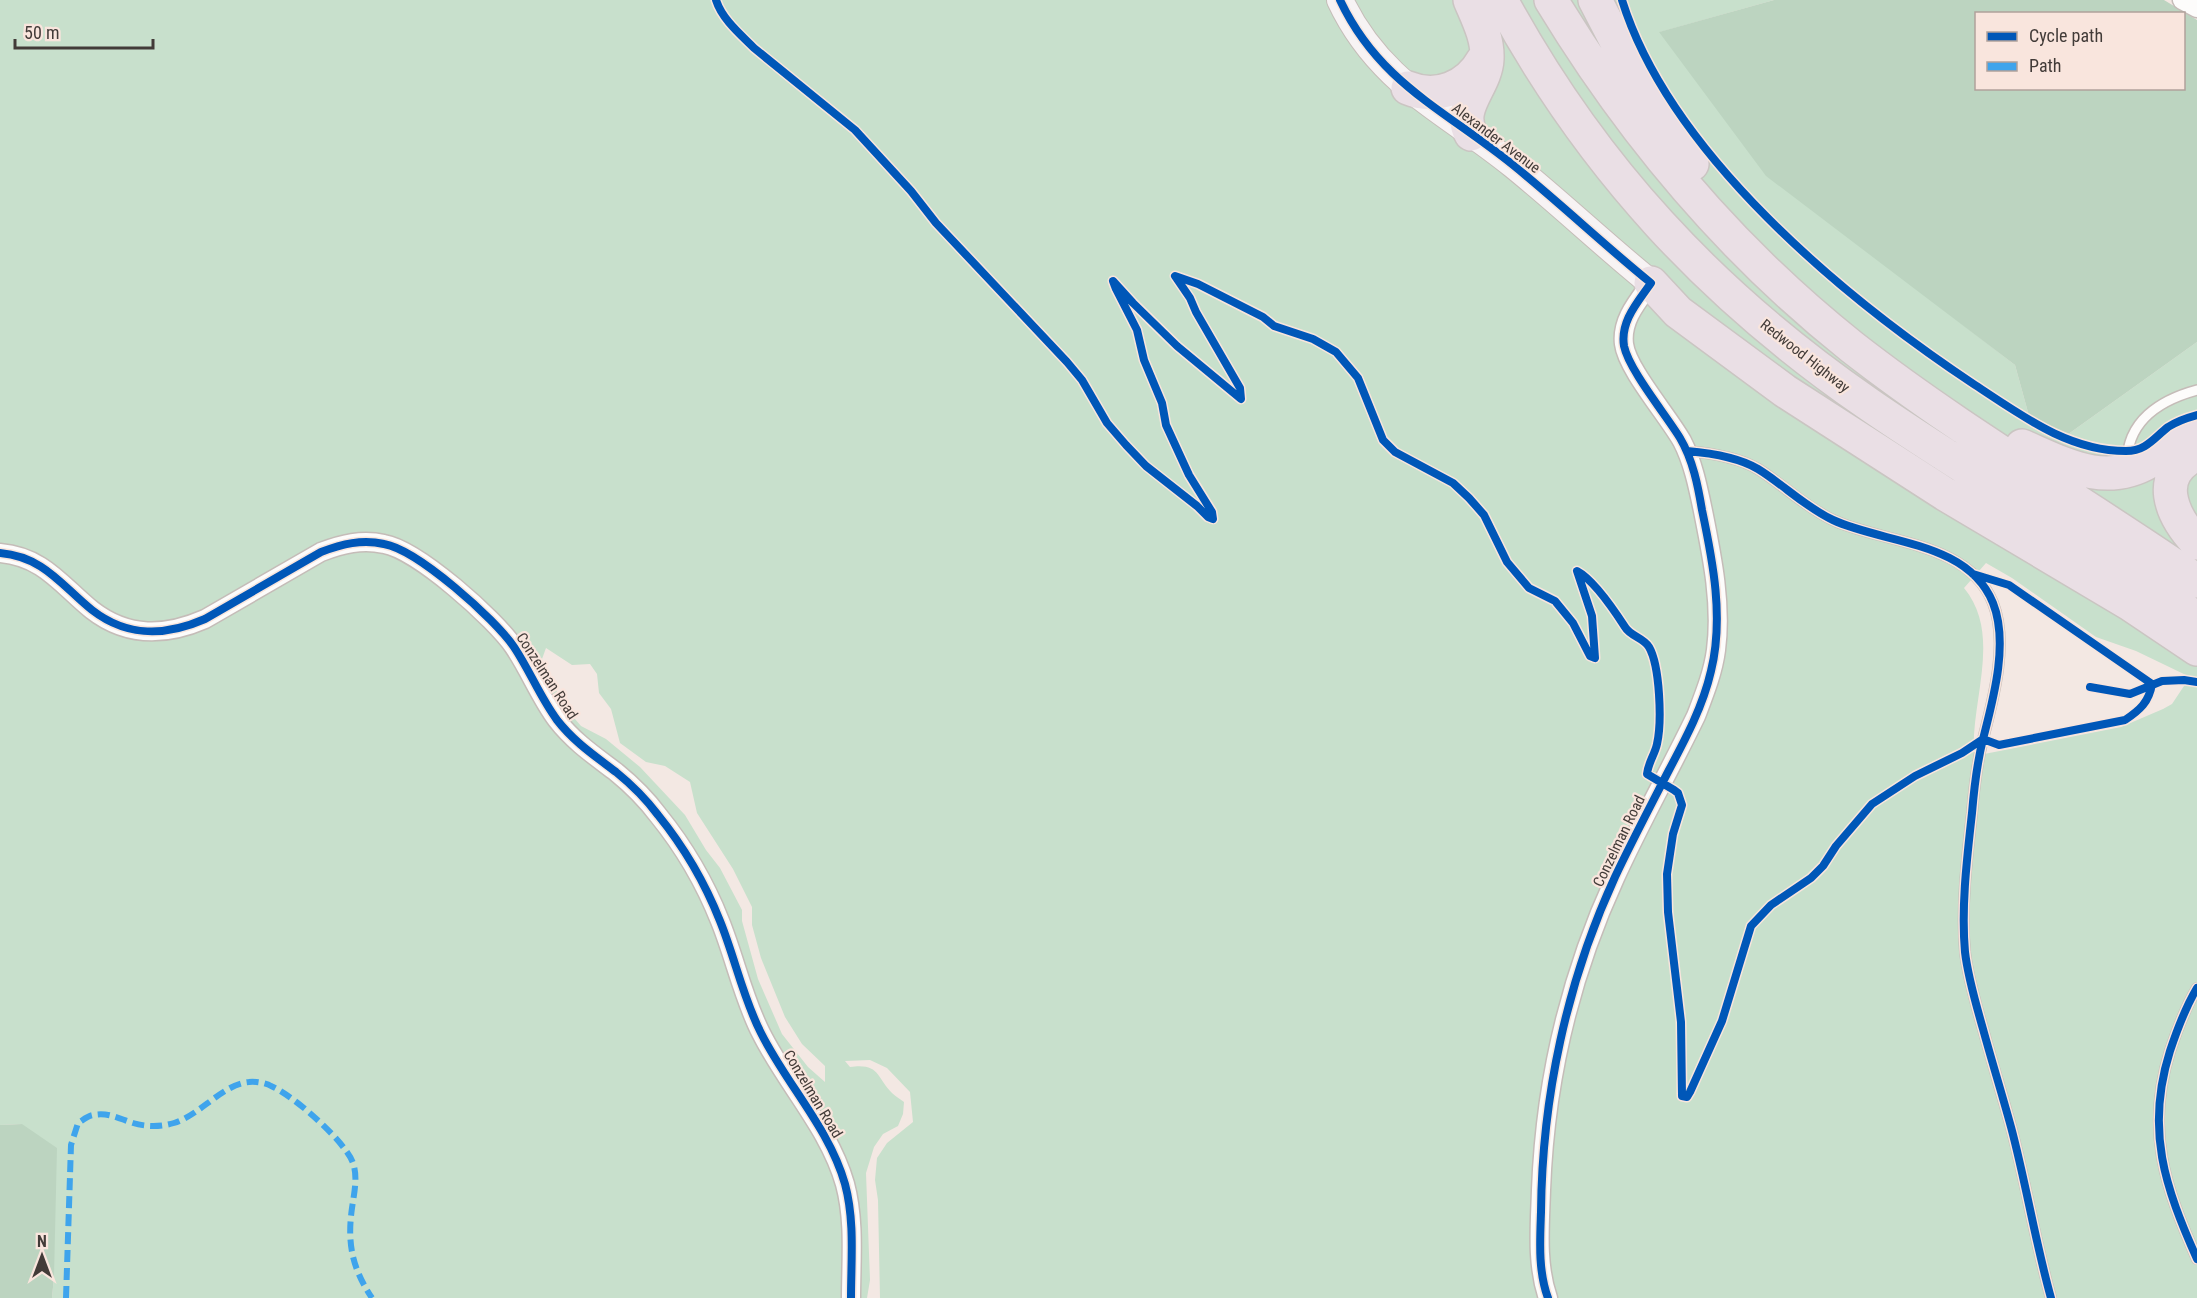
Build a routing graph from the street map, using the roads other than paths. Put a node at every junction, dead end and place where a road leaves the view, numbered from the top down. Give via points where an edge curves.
1 (1340, 0) edge
2 (1470, 0) edge
3 (1501, 0) edge
4 (1551, 0) edge
5 (1595, 0) edge
6 (2182, 0) edge
7 (2197, 8) edge
8 (1486, 46) junction
9 (1408, 88) junction
10 (1471, 134) junction
11 (1652, 283) junction
12 (1787, 291) junction
13 (2197, 390) edge
14 (1946, 414) junction
15 (2197, 432) edge
16 (1687, 451) junction
17 (2197, 454) edge
18 (2127, 472) junction
19 (2197, 543) edge
20 (0, 553) edge
21 (2197, 581) edge
22 (2197, 619) edge
23 (2197, 649) edge
24 (2197, 988) edge
25 (2197, 1259) edge
26 (851, 1298) edge
27 (1548, 1298) edge
28 (2051, 1298) edge

1 - 9 main road, Alexander Avenue via 1371,52
2 - 8 highway
3 - 22 highway, Redwood Highway via 1547,80 1607,163 1685,253 1743,307 1868,404
4 - 12 highway via 1592,65 1655,151 1719,224
5 - 12 highway via 1659,117
6 - 7 street
8 - 9 highway via 1478,68 1459,85 1437,93
8 - 10 highway via 1485,71 1466,115
9 - 10 main road, Alexander Avenue
10 - 11 main road, Alexander Avenue
11 - 16 street, Conzelman Road via 1629,316 1625,348
11 - 23 highway via 1678,312 1794,396
12 - 14 highway via 1851,346
13 - 18 lane via 2166,403 2138,424 2129,444
14 - 18 highway via 2086,471
14 - 21 highway
15 - 18 highway
16 - 27 street, Conzelman Road via 1713,570 1715,652 1696,716 1602,907 1567,1014 1554,1069 1543,1157 1541,1256
16 - 28 lane via 1746,463 1833,521 1949,559 1977,579 1993,603 1998,626 1998,665 1973,803 1964,937 1972,990 2021,1166
17 - 19 highway via 2178,468 2170,494 2178,519
20 - 26 street, Conzelman Road via 32,560 93,610 113,623 138,631 162,633 187,627 321,552 362,542 405,551 477,608 513,646 558,721 588,752 637,790 679,842 697,872 721,923 760,1033 814,1118 846,1185 851,1214
24 - 25 lane via 2168,1059 2159,1098 2158,1138 2165,1177

